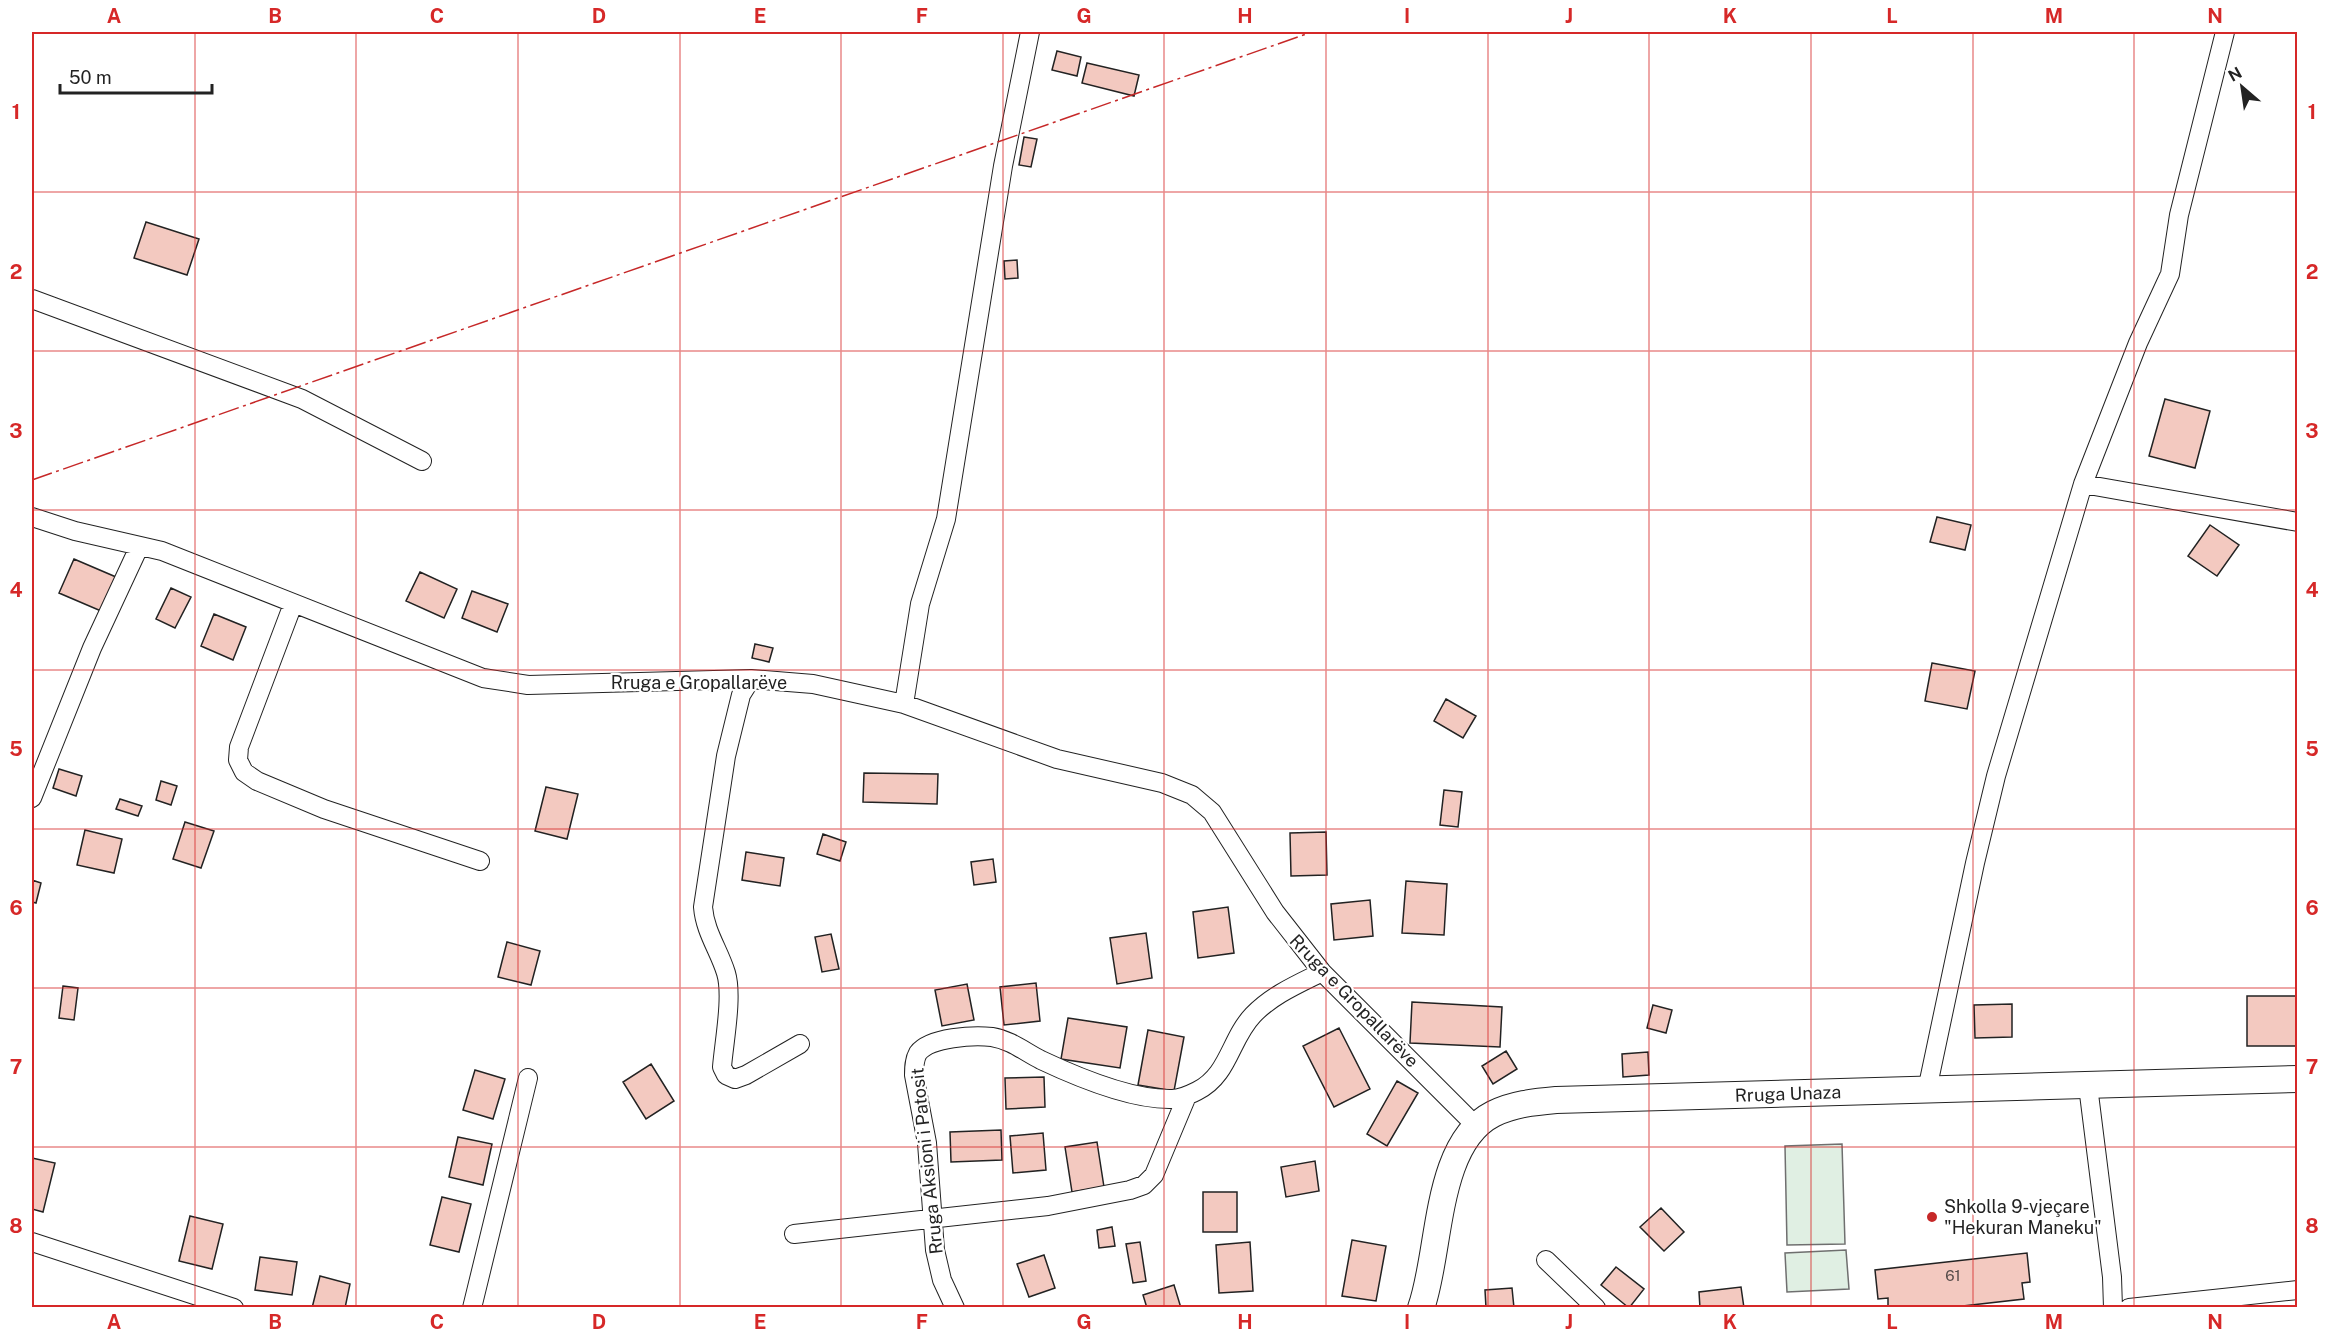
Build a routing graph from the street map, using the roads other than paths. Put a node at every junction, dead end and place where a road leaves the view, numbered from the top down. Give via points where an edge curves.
1 (1030, 32) edge
2 (2225, 32) edge
3 (32, 298) edge
4 (422, 461) dead end
5 (2083, 484) junction
6 (32, 518) edge
7 (2298, 522) edge
8 (139, 547) junction
9 (292, 604) junction
10 (751, 679) junction
11 (904, 704) junction
12 (32, 798) edge
13 (480, 861) dead end
14 (1322, 972) junction
15 (800, 1044) dead end
16 (528, 1078) dead end
17 (2298, 1079) edge
18 (2088, 1086) junction
19 (1927, 1090) junction
20 (1187, 1096) junction
21 (1476, 1126) junction
22 (932, 1219) junction
23 (794, 1234) dead end
24 (32, 1242) edge
25 (1546, 1260) dead end
26 (2298, 1290) edge
27 (1427, 1303) edge
28 (234, 1308) edge
29 (472, 1308) edge
30 (955, 1308) edge
31 (1596, 1308) edge
32 (2113, 1308) edge
33 (2128, 1308) edge

1 - 11 street via 1003,166 946,519 920,604
2 - 5 street via 2179,215 2170,274 2138,343
3 - 4 street via 302,399
5 - 7 street
5 - 19 street via 1996,776
6 - 8 street, Rruga e Gropallarëve
8 - 9 street, Rruga e Gropallarëve via 162,551
8 - 12 street via 92,648
9 - 10 street, Rruga e Gropallarëve via 483,678 528,685
9 - 13 street via 239,747 238,760 244,772 324,809
10 - 11 street, Rruga e Gropallarëve via 813,684
10 - 15 street via 738,704 726,756 703,907 704,922 729,987 722,1067 726,1076 735,1079
11 - 14 street, Rruga e Gropallarëve via 1057,759 1162,783 1192,795 1212,812 1275,912
14 - 20 street via 1268,1001 1251,1017 1220,1073
14 - 21 street, Rruga e Gropallarëve
16 - 29 street
17 - 18 main road, Rruga Unaza
18 - 19 main road, Rruga Unaza
18 - 32 street
19 - 21 main road, Rruga Unaza via 1556,1100 1509,1108
20 - 22 street via 1154,1175 1144,1185 1048,1206
20 - 22 street, Rruga Aksioni i Patosit via 1172,1099 1115,1090 1059,1069 1011,1042 993,1037 932,1043 918,1053 914,1066 927,1143
21 - 27 main road, Rruga Unaza via 1451,1170 1438,1218
22 - 23 street
22 - 30 street, Rruga Aksioni i Patosit via 942,1280
24 - 28 street
25 - 31 street
26 - 33 street

